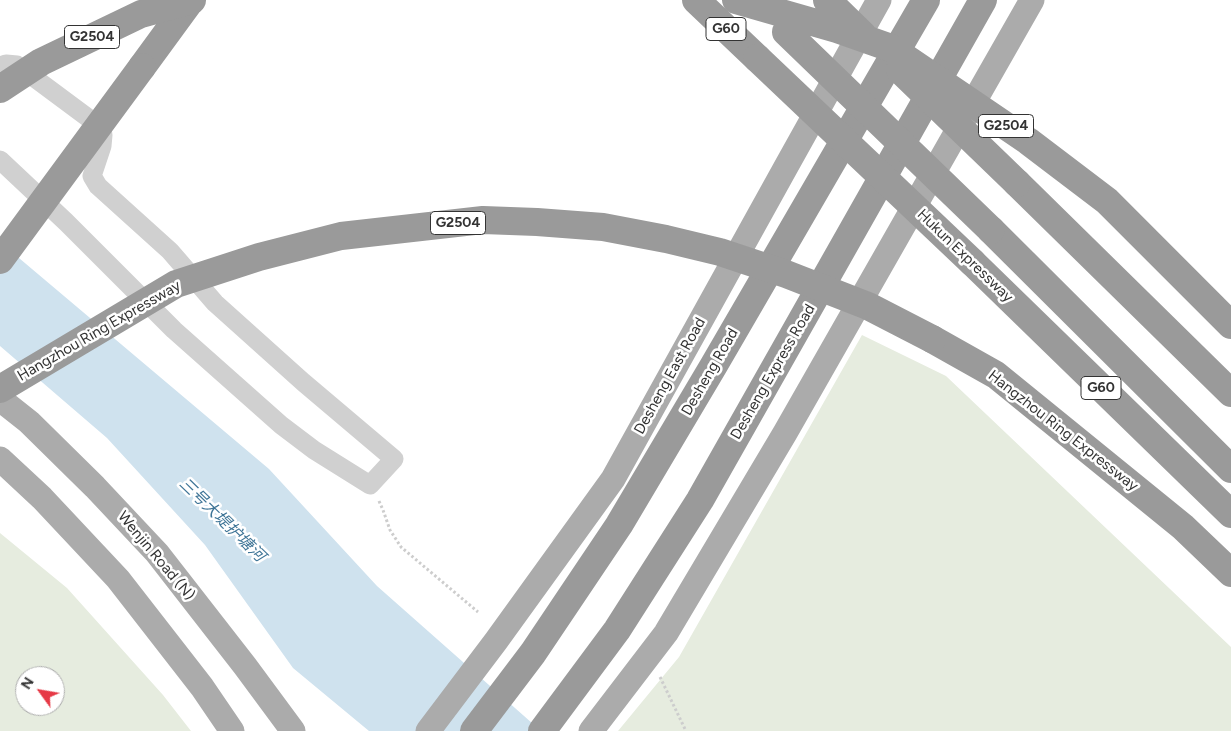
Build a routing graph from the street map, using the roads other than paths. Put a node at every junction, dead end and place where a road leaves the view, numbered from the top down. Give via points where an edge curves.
1 (192, 0) edge
2 (696, 0) edge
3 (736, 0) edge
4 (753, 0) edge
5 (827, 0) edge
6 (879, 0) edge
7 (926, 0) edge
8 (983, 0) edge
9 (1032, 0) edge
10 (0, 66) edge
11 (0, 89) edge
12 (0, 160) edge
13 (0, 260) edge
14 (1231, 325) edge
15 (0, 389) edge
16 (1231, 393) edge
17 (0, 399) edge
18 (0, 459) edge
19 (1231, 469) edge
20 (1231, 514) edge
21 (1231, 573) edge
22 (232, 731) edge
23 (293, 731) edge
24 (428, 731) edge
25 (474, 731) edge
26 (542, 731) edge
27 (591, 731) edge

1 - 11 highway, G2504, bridge via 141,14 41,62
1 - 13 highway, bridge
2 - 20 highway, Hukun Expressway / G60, bridge
3 - 14 highway, G2504, bridge via 891,48 1028,141 1107,201
4 - 19 highway, G60, bridge via 991,230
5 - 16 highway, bridge
6 - 24 main road, Desheng East Road via 613,479
7 - 25 highway, Desheng Road via 619,524 533,653
8 - 26 highway, Desheng Express Road via 695,508 616,630
9 - 27 main road via 785,433 666,633
10 - 12 lane via 17,65 92,120 104,134 92,176 98,186 170,251 222,310 394,459 370,485 314,450 174,330
15 - 21 highway, Hangzhou Ring Expressway / G2504, bridge via 176,284 260,256 341,236 483,220 603,227 720,252 786,274 868,306 932,339 996,375 1183,527
17 - 23 main road, Wenjin Road (N) via 29,422 157,553
18 - 22 main road via 42,498 118,579

